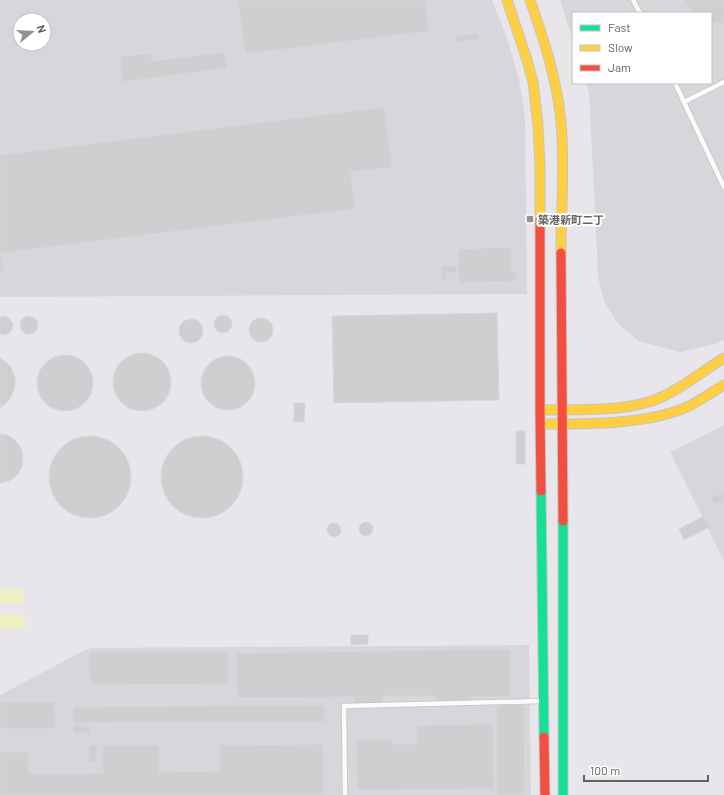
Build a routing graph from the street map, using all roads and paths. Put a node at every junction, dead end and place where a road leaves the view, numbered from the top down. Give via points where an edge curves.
1 (507, 0) edge
2 (530, 0) edge
3 (633, 0) edge
4 (639, 12) edge
5 (724, 82) edge
6 (675, 84) edge
7 (684, 102) junction
8 (724, 187) edge
9 (724, 358) edge
10 (724, 385) edge
11 (540, 410) junction
12 (563, 410) junction
13 (541, 424) junction
14 (563, 424) junction
15 (544, 701) junction
16 (345, 795) edge
17 (545, 795) edge
18 (563, 795) edge

1 - 11 street via 533,82 538,125
2 - 12 street via 550,58 562,130 560,240
3 - 4 lane
5 - 7 lane
6 - 7 lane
7 - 8 lane
9 - 12 street via 684,385 657,399 609,409
10 - 14 street via 672,413 619,422
11 - 12 street
11 - 13 street
12 - 14 street
13 - 14 street
13 - 15 street
14 - 18 street
15 - 16 lane via 344,706
15 - 17 street

